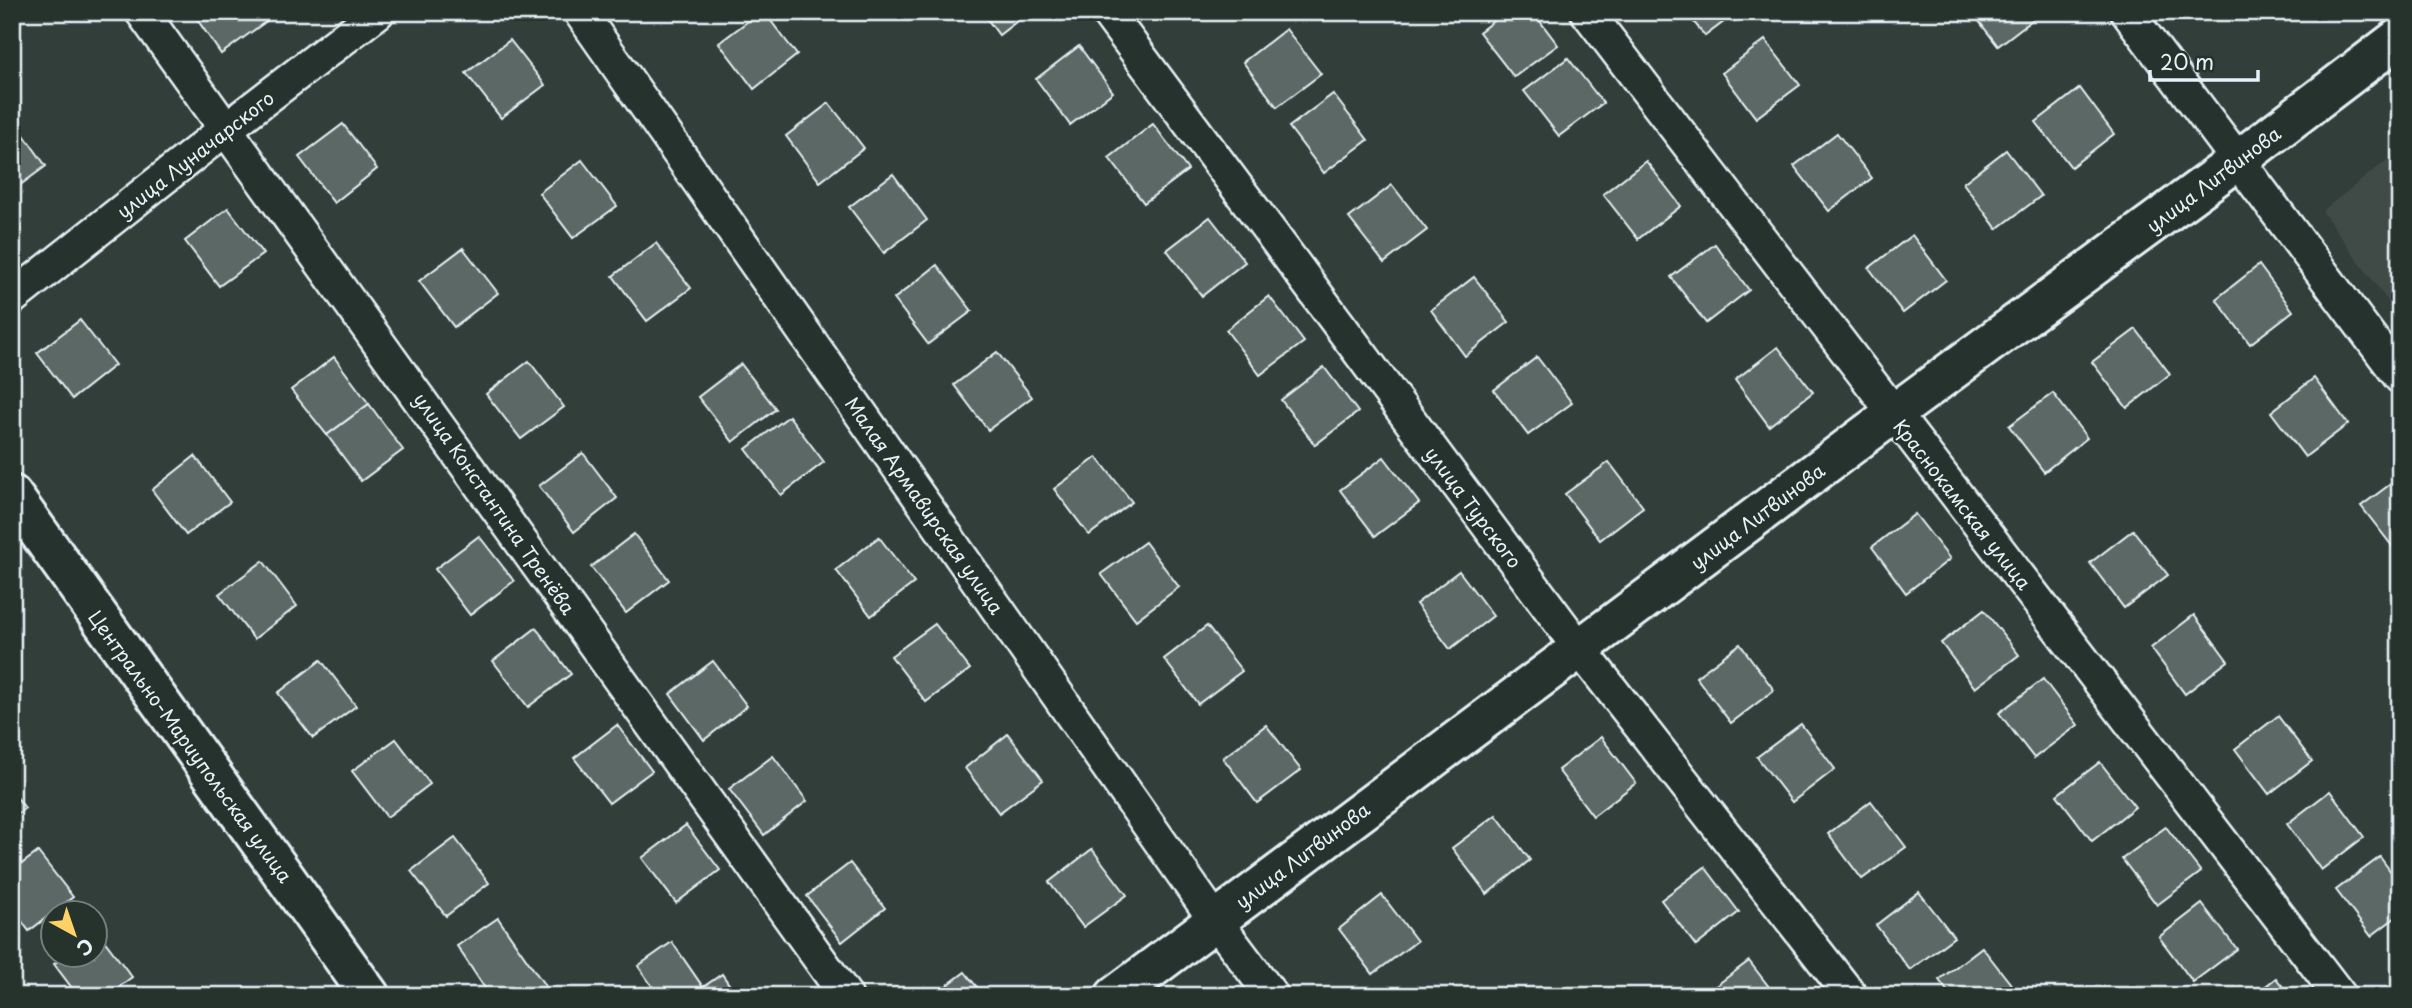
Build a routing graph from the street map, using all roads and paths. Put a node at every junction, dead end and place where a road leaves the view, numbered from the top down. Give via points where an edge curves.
1 (142, 12) edge
2 (378, 12) edge
3 (580, 12) edge
4 (1107, 12) edge
5 (1587, 12) edge
6 (2127, 12) edge
7 (2400, 37) edge
8 (227, 128) junction
9 (2237, 161) junction
10 (12, 298) edge
11 (2400, 377) edge
12 (1893, 414) junction
13 (12, 495) edge
14 (1579, 648) junction
15 (1216, 920) junction
16 (370, 996) edge
17 (846, 996) edge
18 (1115, 996) edge
19 (1272, 996) edge
20 (1851, 996) edge
21 (2340, 996) edge

1 - 8 street, улица Константина Тренёва
2 - 8 street, улица Луначарского
3 - 15 street, Малая Армавирская улица
4 - 14 street, улица Турского
5 - 12 street, Краснокамская улица
6 - 9 street
7 - 9 street, улица Литвинова
8 - 10 street, улица Луначарского
8 - 17 street, улица Константина Тренёва
9 - 11 street
9 - 12 street, улица Литвинова
12 - 14 street, улица Литвинова
12 - 21 street, Краснокамская улица
13 - 16 street, Центрально-Мариупольская улица
14 - 15 street, улица Литвинова
14 - 20 street, улица Турского
15 - 18 street, улица Литвинова
15 - 19 street, Малая Армавирская улица

